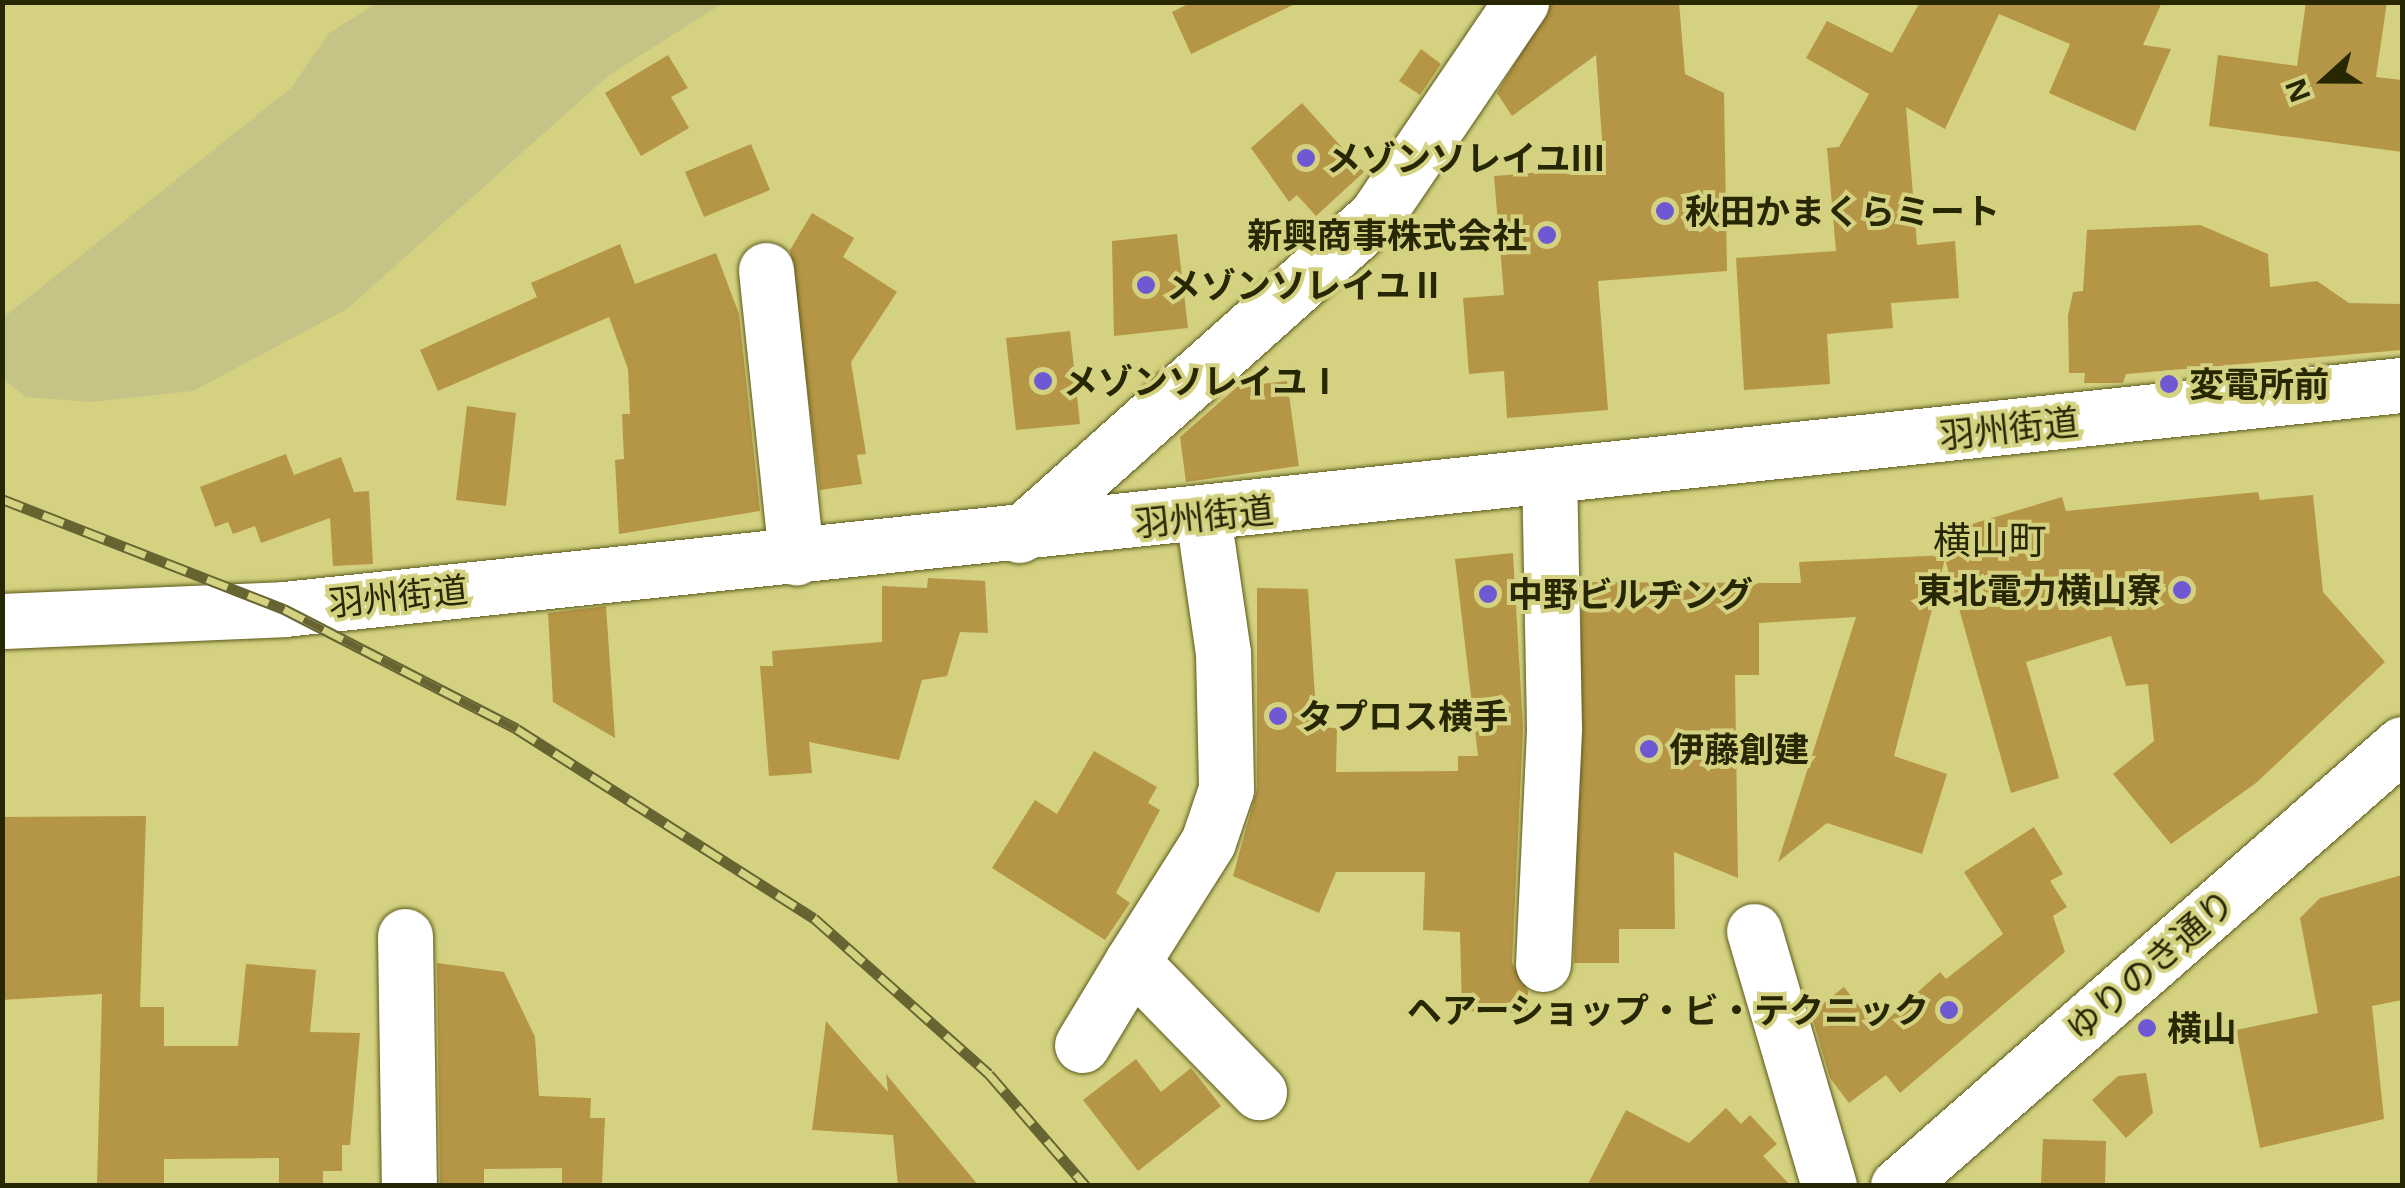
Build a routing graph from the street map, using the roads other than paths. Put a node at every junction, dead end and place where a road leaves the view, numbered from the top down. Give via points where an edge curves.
1 (1521, 2) edge
2 (766, 270) dead end
3 (2402, 385) edge
4 (1548, 478) junction
5 (1203, 516) junction
6 (1018, 535) junction
7 (796, 557) junction
8 (2, 621) edge
9 (2402, 744) edge
10 (1754, 931) dead end
11 (405, 936) dead end
12 (1132, 962) junction
13 (1543, 964) dead end
14 (1082, 1046) dead end
15 (1259, 1092) dead end
16 (409, 1186) edge
17 (1829, 1186) edge
18 (1898, 1186) edge

1 - 6 street via 1374,217
2 - 7 street
3 - 4 street, 羽州街道
4 - 5 street, 羽州街道
4 - 13 street via 1554,728
5 - 6 street, 羽州街道
5 - 12 street via 1223,653 1226,789 1208,842
6 - 7 street, 羽州街道
7 - 8 street, 羽州街道 via 284,609
9 - 18 street, ゆりのき通り
10 - 17 street
11 - 16 street
12 - 14 street
12 - 15 street

